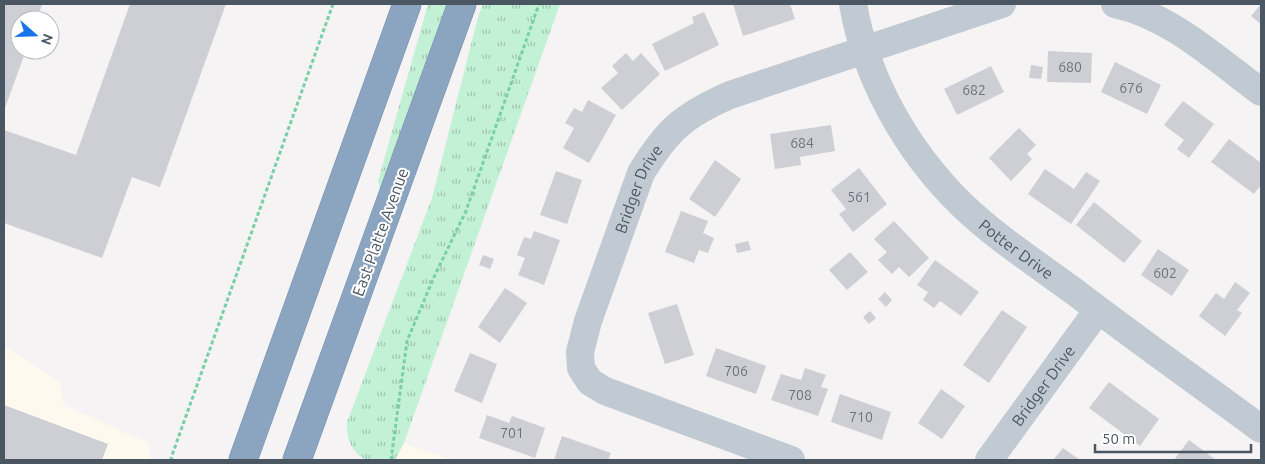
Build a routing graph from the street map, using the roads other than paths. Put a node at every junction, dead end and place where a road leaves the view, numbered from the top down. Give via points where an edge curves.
1 (407, 4) edge
2 (462, 4) edge
3 (853, 4) edge
4 (1002, 4) edge
5 (1116, 4) edge
6 (865, 49) junction
7 (1261, 92) edge
8 (1098, 310) junction
9 (1261, 429) edge
10 (243, 460) edge
11 (297, 460) edge
12 (791, 460) edge
13 (989, 460) edge

1 - 10 highway
2 - 11 highway, East Platte Avenue
3 - 6 street, Potter Drive
4 - 6 street, Bridger Drive
5 - 7 street via 1150,14
6 - 8 street, Potter Drive via 888,105 942,183 989,227
6 - 12 street, Bridger Drive via 710,104 670,132 641,173 580,352 581,368 590,382 605,390
8 - 9 street, Potter Drive
8 - 13 street, Bridger Drive

